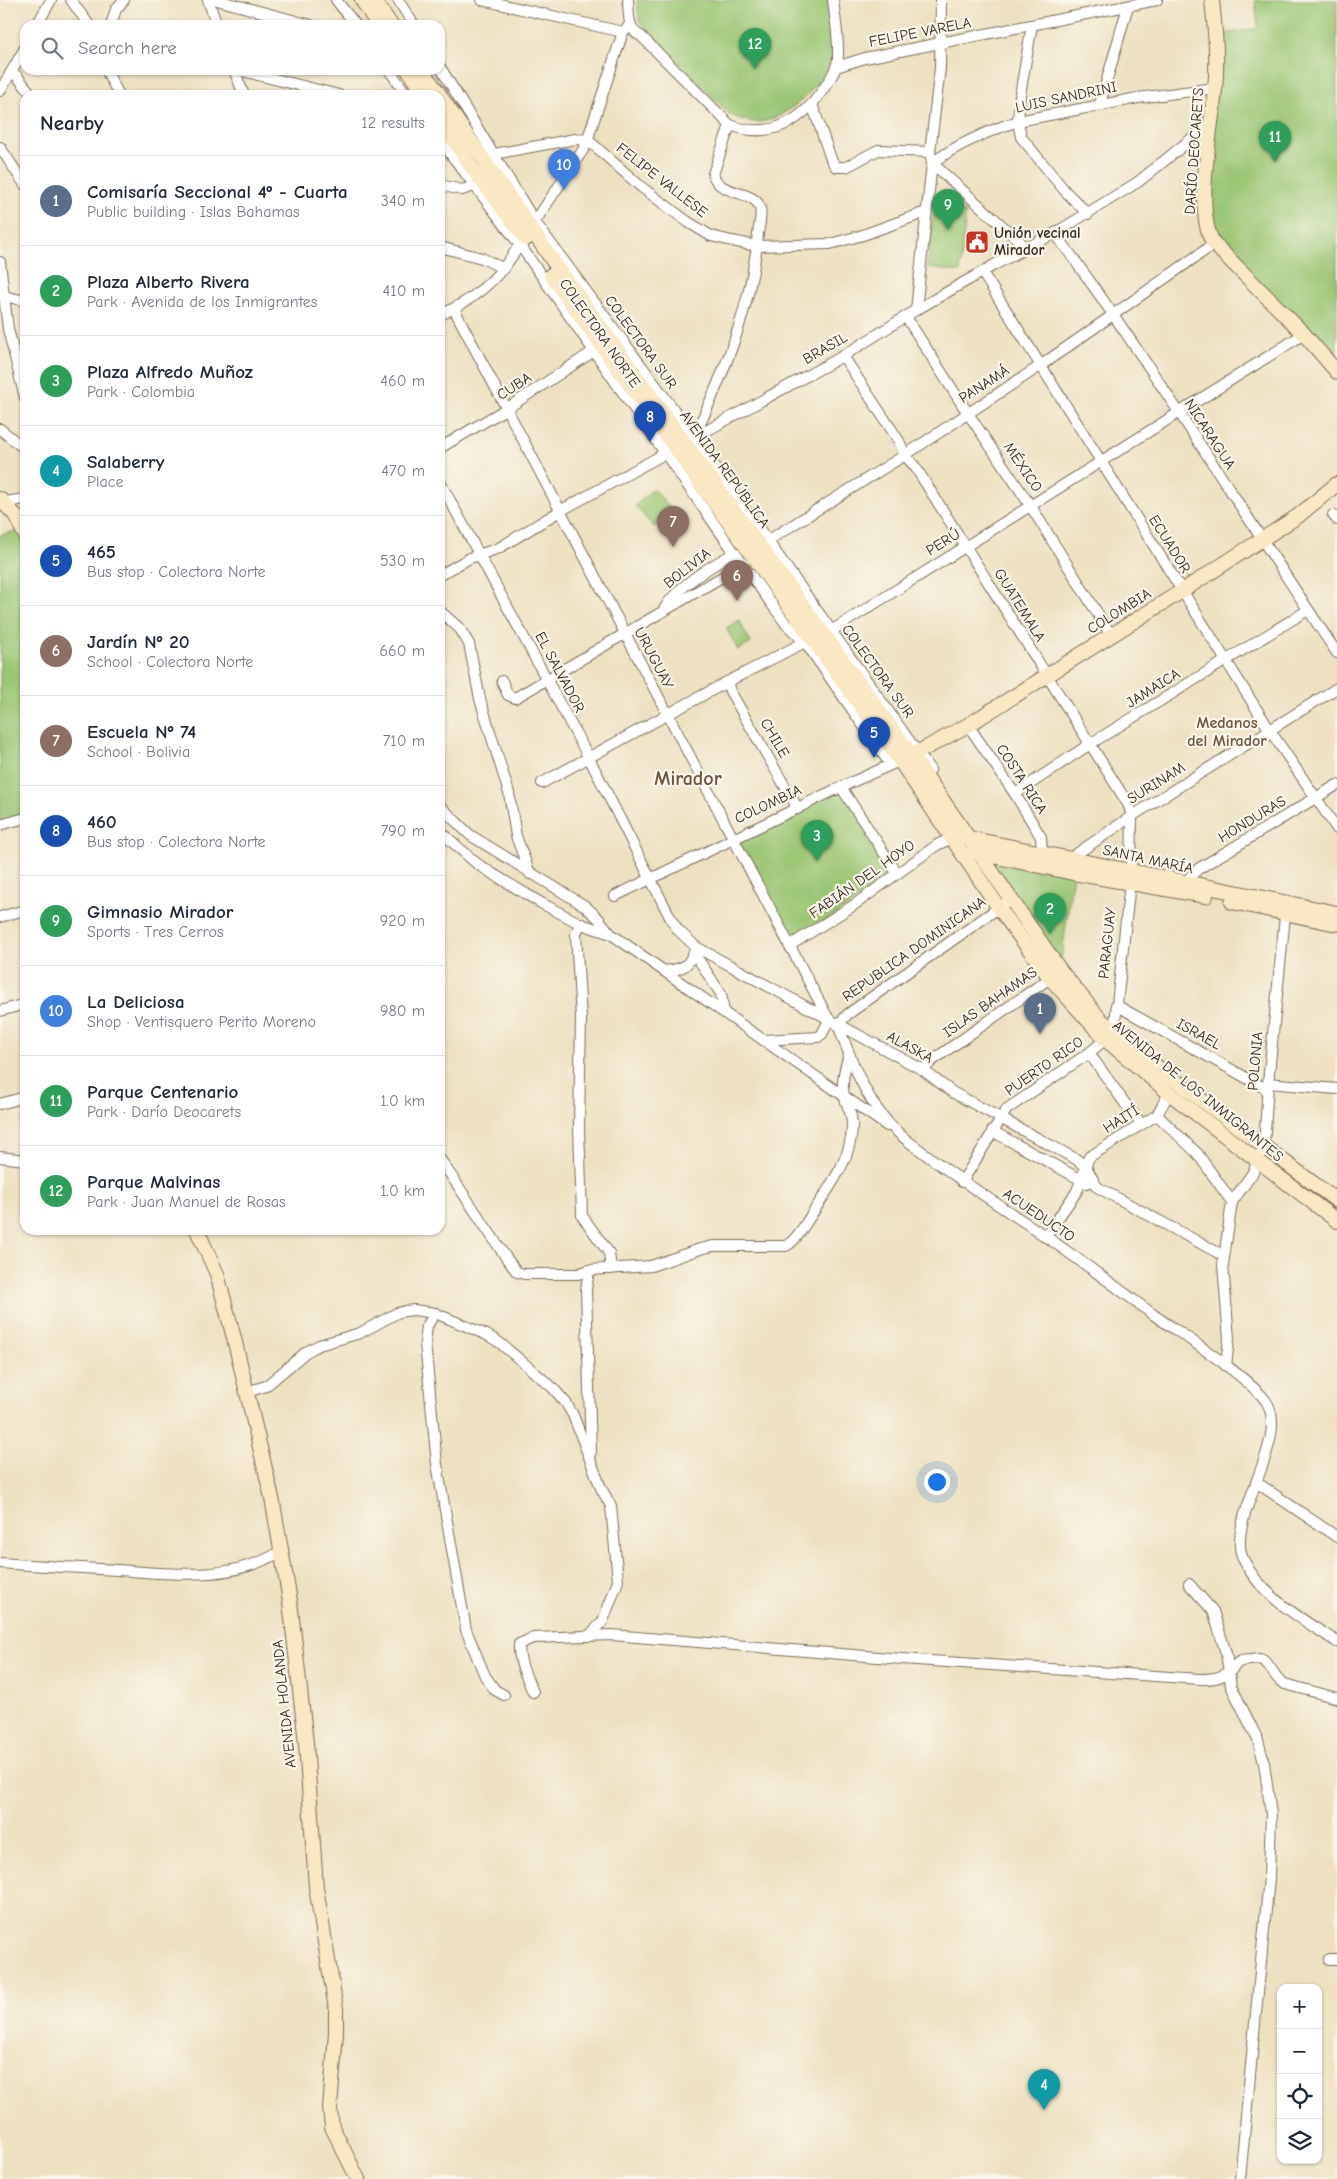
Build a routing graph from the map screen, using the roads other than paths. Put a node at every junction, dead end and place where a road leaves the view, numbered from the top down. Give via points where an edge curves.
1 (70, 0) edge
2 (124, 0) edge
3 (208, 0) edge
4 (217, 0) edge
5 (336, 0) edge
6 (362, 0) edge
7 (374, 0) edge
8 (398, 0) edge
9 (482, 0) edge
10 (628, 0) edge
11 (833, 0) edge
12 (941, 0) edge
13 (1157, 0) edge
14 (1212, 0) edge
15 (52, 1) edge
16 (1128, 6) junction
17 (40, 20) edge
18 (86, 20) edge
19 (113, 20) edge
20 (215, 20) edge
21 (292, 20) edge
22 (352, 20) edge
23 (375, 20) edge
24 (388, 20) edge
25 (411, 20) edge
26 (1032, 25) junction
27 (626, 28) junction
28 (939, 43) junction
29 (20, 57) edge
30 (836, 67) junction
31 (11, 73) junction
32 (109, 75) edge
33 (236, 75) edge
34 (258, 75) edge
35 (393, 75) edge
36 (411, 75) edge
37 (426, 75) edge
38 (445, 75) edge
39 (1215, 88) junction
40 (28, 90) edge
41 (116, 90) edge
42 (242, 90) edge
43 (319, 90) edge
44 (403, 90) edge
45 (421, 90) edge
46 (436, 90) edge
47 (0, 91) edge
48 (445, 103) edge
49 (812, 104) junction
50 (1100, 104) junction
51 (1018, 121) junction
52 (1211, 123) junction
53 (730, 125) junction
54 (445, 127) edge
55 (588, 140) junction
56 (0, 147) edge
57 (445, 147) edge
58 (930, 152) junction
59 (494, 154) junction
60 (932, 163) junction
61 (20, 178) edge
62 (445, 186) edge
63 (474, 186) junction
64 (926, 212) junction
65 (1088, 214) junction
66 (527, 233) junction
67 (1055, 233) junction
68 (1214, 244) junction
69 (757, 246) junction
70 (1026, 247) junction
71 (445, 248) edge
72 (0, 262) edge
73 (504, 269) junction
74 (982, 272) junction
75 (2, 295) edge
76 (20, 300) edge
77 (454, 309) junction
78 (916, 310) junction
79 (445, 313) edge
80 (1114, 313) junction
81 (906, 317) junction
82 (1304, 334) junction
83 (598, 348) junction
84 (843, 356) junction
85 (1040, 366) junction
86 (1335, 368) edge
87 (20, 378) edge
88 (506, 409) junction
89 (967, 412) junction
90 (1178, 414) junction
91 (0, 429) edge
92 (20, 445) edge
93 (445, 445) edge
94 (680, 445) junction
95 (905, 455) junction
96 (1100, 462) junction
97 (1337, 484) edge
98 (445, 491) edge
99 (20, 499) edge
100 (2, 500) edge
101 (1030, 505) junction
102 (560, 511) junction
103 (20, 524) edge
104 (1261, 540) junction
105 (766, 541) junction
106 (966, 546) junction
107 (735, 553) junction
108 (480, 554) junction
109 (744, 564) junction
110 (445, 572) edge
111 (1182, 591) junction
112 (1308, 610) junction
113 (662, 613) junction
114 (445, 616) edge
115 (624, 635) junction
116 (1111, 635) junction
117 (818, 637) junction
118 (1337, 653) edge
119 (1226, 660) junction
120 (1047, 675) junction
121 (548, 680) junction
122 (502, 681) dead end
123 (727, 682) junction
124 (1337, 688) edge
125 (666, 715) junction
126 (968, 726) junction
127 (1269, 729) junction
128 (1090, 744) junction
129 (589, 758) junction
130 (905, 759) junction
131 (542, 783) dead end
132 (1337, 784) edge
133 (841, 787) junction
134 (1015, 794) junction
135 (1317, 798) junction
136 (798, 808) junction
137 (445, 811) edge
138 (1132, 816) junction
139 (20, 819) edge
140 (0, 825) edge
141 (1337, 829) edge
142 (445, 835) edge
143 (967, 837) junction
144 (734, 838) junction
145 (952, 838) junction
146 (990, 842) junction
147 (963, 852) junction
148 (978, 852) junction
149 (1042, 853) junction
150 (1069, 859) junction
151 (896, 873) junction
152 (530, 874) junction
153 (650, 878) junction
154 (1130, 878) junction
155 (1184, 883) junction
156 (615, 896) dead end
157 (1010, 899) junction
158 (998, 908) junction
159 (1286, 908) junction
160 (20, 912) edge
161 (1337, 913) edge
162 (0, 918) edge
163 (580, 923) junction
164 (1337, 924) edge
165 (611, 934) junction
166 (789, 946) junction
167 (695, 950) junction
168 (664, 972) junction
169 (1050, 978) junction
170 (20, 1005) edge
171 (1116, 1005) junction
172 (0, 1011) edge
173 (724, 1012) junction
174 (834, 1023) junction
175 (1110, 1036) junction
176 (763, 1040) junction
177 (1089, 1053) junction
178 (849, 1054) junction
179 (923, 1070) junction
180 (1268, 1086) junction
181 (1337, 1089) edge
182 (1169, 1093) junction
183 (20, 1098) edge
184 (845, 1098) junction
185 (0, 1104) edge
186 (1157, 1115) junction
187 (1000, 1118) junction
188 (1142, 1124) junction
189 (992, 1131) junction
190 (900, 1135) junction
191 (1264, 1147) junction
192 (0, 1157) edge
193 (20, 1159) edge
194 (1258, 1161) junction
195 (445, 1167) edge
196 (1086, 1167) junction
197 (1080, 1180) junction
198 (962, 1182) junction
199 (1097, 1187) junction
200 (1337, 1201) edge
201 (1232, 1202) junction
202 (1337, 1221) edge
203 (198, 1235) edge
204 (1045, 1237) junction
205 (1224, 1256) junction
206 (612, 1269) junction
207 (589, 1270) junction
208 (435, 1313) junction
209 (1226, 1366) junction
210 (247, 1392) junction
211 (592, 1463) junction
212 (1256, 1482) junction
213 (1337, 1537) edge
214 (281, 1551) junction
215 (0, 1563) edge
216 (1189, 1584) dead end
217 (589, 1636) junction
218 (1337, 1642) edge
219 (1229, 1673) junction
220 (533, 1692) dead end
221 (504, 1695) dead end
222 (1337, 1698) edge
223 (358, 2179) edge
224 (1240, 2179) edge

1 - 18 street
2 - 19 street
3 - 20 street
4 - 21 street
5 - 22 street
6 - 23 street
7 - 24 street
8 - 25 street
9 - 27 street via 562,20
10 - 27 street
11 - 30 street
12 - 28 street
13 - 16 street, FELIPE VARELA
14 - 39 street, DARÍO DEOCARETS
15 - 17 street
16 - 26 street, FELIPE VARELA
16 - 50 street
26 - 28 street, FELIPE VARELA
26 - 51 street
27 - 53 street via 641,36
27 - 55 street
28 - 30 street, FELIPE VARELA
28 - 58 street via 940,68
29 - 31 street
30 - 49 street
31 - 40 street
31 - 47 street
32 - 41 street
33 - 42 street
34 - 43 street
35 - 44 street
36 - 45 street
37 - 46 street, AVENIDA REPÚBLICA
38 - 59 street
39 - 50 street, LUIS SANDRINI
39 - 52 street, DARÍO DEOCARETS
48 - 66 street, AVENIDA REPÚBLICA
49 - 53 street via 800,115 771,129 746,131
49 - 58 street via 836,167 846,167 878,150
50 - 51 street, LUIS SANDRINI
51 - 60 street, LUIS SANDRINI via 954,148
51 - 65 street via 1021,137
52 - 65 street, BRASIL via 1138,182
52 - 68 street, DARÍO DEOCARETS via 1205,223
53 - 69 street via 713,174 720,186 757,202 760,208
54 - 66 street, AVENIDA REPÚBLICA via 473,169
55 - 59 street via 575,139
55 - 66 street
55 - 69 street, FELIPE VALLESE via 640,186 688,222 711,236
56 - 61 street
57 - 63 street
58 - 60 street
59 - 66 street
60 - 64 street
60 - 70 street
62 - 63 street via 462,190
63 - 66 street
64 - 69 street, FELIPE VALLESE via 830,244
64 - 78 street
65 - 67 street, BRASIL
66 - 73 street
66 - 83 street, AVENIDA REPÚBLICA
66 - 94 street, AVENIDA REPÚBLICA
67 - 70 street, BRASIL
67 - 80 street, NICARAGUA
68 - 80 street, PANAMÁ
68 - 82 street, DARÍO DEOCARETS
69 - 94 street via 738,334 719,383
70 - 74 street, BRASIL
71 - 73 street via 482,258
72 - 75 street
73 - 77 street via 486,287
74 - 78 street, BRASIL
74 - 85 street, ECUADOR
75 - 76 street
75 - 87 street
77 - 79 street
77 - 88 street, URUGUAY
78 - 81 street, BRASIL
80 - 85 street, PANAMÁ
80 - 90 street, NICARAGUA
81 - 84 street, BRASIL
81 - 89 street, MÉXICO
82 - 86 street, DARÍO DEOCARETS
82 - 90 street, PERÚ
83 - 88 street, CUBA
83 - 94 street, AVENIDA REPÚBLICA
84 - 94 street, BRASIL
84 - 95 street, GUATEMALA via 899,440
85 - 89 street, PANAMÁ
85 - 96 street, ECUADOR
88 - 93 street, CUBA
88 - 102 street, URUGUAY
89 - 95 street, PANAMÁ
89 - 101 street, MÉXICO
90 - 96 street, PERÚ
90 - 104 street, NICARAGUA
91 - 92 street
94 - 102 street, BRASIL
94 - 105 street, COLECTORA SUR
94 - 107 street
94 - 117 street, AVENIDA REPÚBLICA
95 - 105 street, PANAMÁ
95 - 106 street, GUATEMALA
96 - 101 street, PERÚ
96 - 111 street, ECUADOR
97 - 104 street, COLOMBIA via 1298,516
98 - 108 street, EL SALVADOR
99 - 100 street
100 - 103 street
101 - 106 street, PERÚ
101 - 116 street, MÉXICO
102 - 108 street, BRASIL via 499,548
102 - 115 street, URUGUAY
104 - 111 street, COLOMBIA
104 - 112 street, NICARAGUA
105 - 117 street, COLECTORA SUR
106 - 117 street, PERÚ
106 - 120 street, GUATEMALA
107 - 109 street
107 - 113 street, BOLIVIA via 712,566 675,595
108 - 110 street, BRASIL
108 - 121 street, EL SALVADOR
109 - 113 street, BOLIVIA
109 - 117 street via 786,624
111 - 116 street, COLOMBIA
111 - 119 street, ECUADOR
112 - 118 street, NICARAGUA
112 - 119 street, JAMAICA
113 - 115 street, BOLIVIA
114 - 152 street via 460,629 469,644 480,699 509,793 516,836
115 - 121 street, BOLIVIA
115 - 125 street, URUGUAY
116 - 120 street, COLOMBIA
117 - 123 street, PERÚ
117 - 130 street, AVENIDA REPÚBLICA
117 - 130 street
119 - 127 street, ECUADOR
119 - 128 street, JAMAICA
120 - 126 street, COLOMBIA
120 - 128 street, GUATEMALA
121 - 122 street, BOLIVIA via 515,698 508,695
121 - 129 street, EL SALVADOR
123 - 125 street, PERÚ
123 - 136 street, CHILE
124 - 127 street, SURINAM
125 - 129 street, PERÚ
125 - 144 street, URUGUAY
126 - 130 street, COLOMBIA
126 - 134 street, COSTA RICA
127 - 135 street, ECUADOR
127 - 138 street, SURINAM
128 - 134 street, JAMAICA
128 - 138 street, GUATEMALA via 1128,804
129 - 131 street, PERÚ
129 - 153 street, EL SALVADOR
130 - 133 street, COLOMBIA
130 - 143 street, AVENIDA REPÚBLICA
130 - 145 street, AVENIDA REPÚBLICA
130 - 146 street via 975,835
132 - 135 street, HONDURAS
133 - 136 street, COLOMBIA
133 - 151 street
134 - 149 street, COSTA RICA via 1041,837
135 - 141 street, ECUADOR
135 - 155 street, HONDURAS via 1198,870
136 - 144 street, COLOMBIA
137 - 152 street via 470,835
138 - 150 street, SURINAM
138 - 154 street, GUATEMALA
139 - 140 street
142 - 163 street via 487,870
143 - 145 street, SANTA MARÍA
143 - 146 street, SANTA MARÍA
143 - 148 street, AVENIDA DE LOS INMIGRANTES
144 - 153 street, COLOMBIA
144 - 166 street, URUGUAY
145 - 147 street, AVENIDA REPÚBLICA
145 - 151 street, FABIÁN DEL HOYO
146 - 149 street, SANTA MARÍA
147 - 148 street, SANTA MARÍA
147 - 158 street, AVENIDA DE LOS INMIGRANTES
148 - 154 street, SANTA MARÍA
148 - 157 street, AVENIDA DE LOS INMIGRANTES
149 - 150 street, SANTA MARÍA
150 - 154 street, SANTA MARÍA
151 - 166 street, FABIÁN DEL HOYO via 854,905
152 - 165 street via 585,906
153 - 156 street, COLOMBIA
153 - 167 street, EL SALVADOR via 672,921
154 - 155 street, SANTA MARÍA
154 - 159 street, SANTA MARÍA via 1210,897
154 - 171 street, PARAGUAY
155 - 159 street, SANTA MARÍA
157 - 158 street, REPUBLICA DOMINICANA
157 - 175 street, AVENIDA DE LOS INMIGRANTES
158 - 169 street, AVENIDA DE LOS INMIGRANTES
158 - 174 street, REPUBLICA DOMINICANA
159 - 161 street, SANTA MARÍA
159 - 164 street, SANTA MARÍA
159 - 180 street, POLONIA
160 - 162 street
163 - 165 street
163 - 206 street via 576,943 581,1018 579,1127 582,1216 609,1254
165 - 168 street
166 - 174 street, URUGUAY
167 - 168 street via 685,966
167 - 173 street via 721,994
167 - 174 street, ALASKA
168 - 173 street
169 - 175 street, AVENIDA DE LOS INMIGRANTES
169 - 179 street, ISLAS BAHAMAS
170 - 172 street
171 - 175 street, PARAGUAY
171 - 180 street, ISRAEL
173 - 176 street
174 - 176 street, REPUBLICA DOMINICANA via 818,1037
174 - 178 street, ACUEDUCTO
174 - 179 street, ALASKA
175 - 177 street, PUERTO RICO
175 - 182 street, AVENIDA DE LOS INMIGRANTES
175 - 191 street, AVENIDA DE LOS INMIGRANTES
176 - 184 street
177 - 187 street, PUERTO RICO via 1014,1103
177 - 188 street
178 - 184 street via 843,1082
178 - 190 street, ACUEDUCTO via 874,1106
179 - 187 street, ALASKA via 952,1092
180 - 181 street
180 - 191 street, POLONIA
182 - 186 street, HAITÍ
182 - 194 street, AVENIDA DE LOS INMIGRANTES
183 - 185 street
184 - 190 street
184 - 206 street via 852,1124 844,1160 791,1244 713,1246 657,1264
186 - 188 street, HAITÍ
186 - 201 street via 1197,1153
187 - 189 street, PUERTO RICO
187 - 196 street, ALASKA
188 - 196 street, HAITÍ via 1089,1157
189 - 197 street
189 - 198 street, PUERTO RICO
190 - 198 street, ACUEDUCTO
191 - 194 street, POLONIA
191 - 200 street, AVENIDA DE LOS INMIGRANTES
192 - 193 street
194 - 201 street, POLONIA via 1247,1184
194 - 202 street, AVENIDA DE LOS INMIGRANTES
195 - 207 street via 517,1272 565,1275
196 - 197 street, HAITÍ
196 - 199 street
197 - 199 street
197 - 204 street, HAITÍ via 1077,1191
198 - 204 street, ACUEDUCTO
199 - 205 street
201 - 205 street
203 - 210 street, AVENIDA HOLANDA via 217,1274
204 - 209 street, ACUEDUCTO
205 - 209 street via 1229,1339
206 - 207 street
207 - 211 street via 586,1290
208 - 210 street via 414,1310 397,1313 360,1333 319,1345 266,1386
208 - 211 street via 500,1343 553,1388 573,1415
208 - 221 street via 427,1326 425,1343 437,1464 456,1577 466,1630 475,1654 495,1690
209 - 212 street, ACUEDUCTO via 1269,1404 1274,1423
210 - 214 street, AVENIDA HOLANDA
211 - 217 street via 612,1510 619,1573 603,1621
212 - 213 street
212 - 218 street via 1240,1540 1243,1558 1261,1587
214 - 215 street via 248,1567 192,1575
214 - 223 street, AVENIDA HOLANDA via 306,1743 316,1887 336,2009 330,2108 332,2127
216 - 219 street via 1213,1612
217 - 219 street via 612,1635 1200,1679 1215,1679
217 - 220 street via 533,1638 519,1644 522,1669
219 - 222 street via 1241,1659 1260,1659 1277,1680
219 - 224 street via 1258,1740 1271,1814 1269,1878

